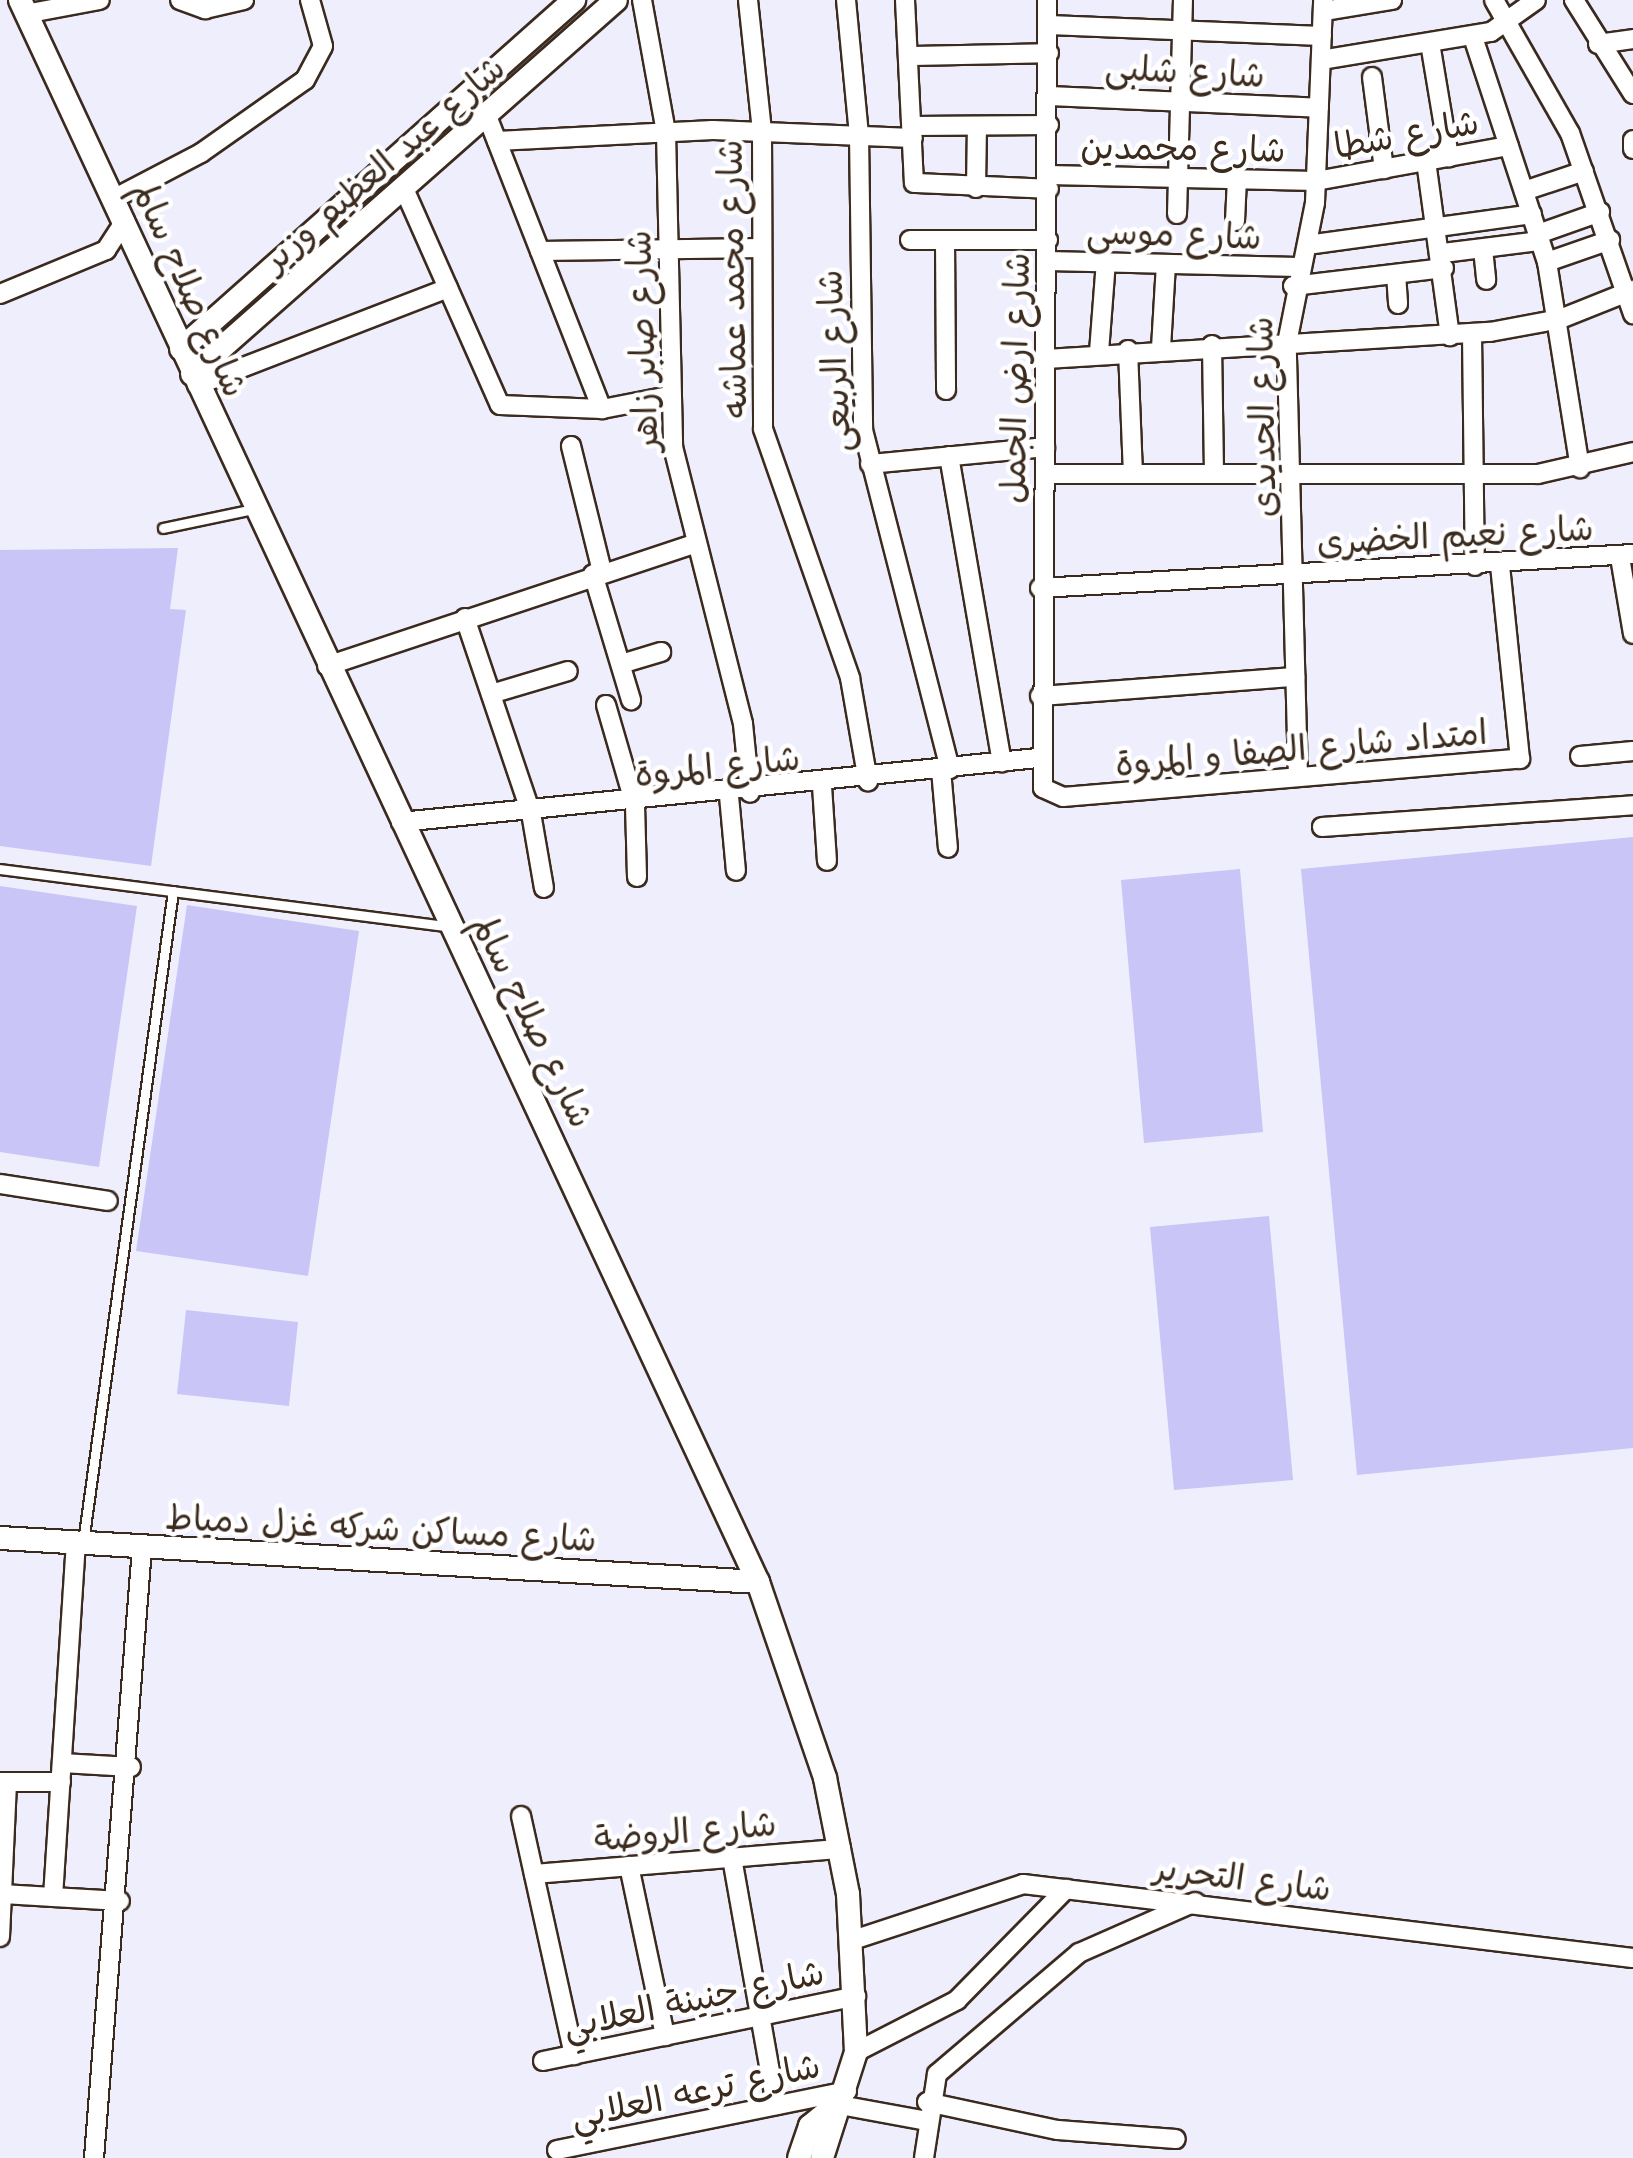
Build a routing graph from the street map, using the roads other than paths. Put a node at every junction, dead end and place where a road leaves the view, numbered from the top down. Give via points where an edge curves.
1 (100, 0) edge
2 (180, 0) edge
3 (244, 0) edge
4 (310, 0) edge
5 (574, 0) edge
6 (616, 0) edge
7 (642, 0) edge
8 (748, 0) edge
9 (846, 0) edge
10 (905, 0) edge
11 (1047, 0) edge
12 (1183, 0) edge
13 (1392, 0) edge
14 (1494, 0) edge
15 (1536, 0) edge
16 (1574, 0) edge
17 (1324, 5) edge
18 (22, 7) edge
19 (1512, 23) junction
20 (1049, 25) junction
21 (1182, 30) junction
22 (1322, 36) junction
23 (1473, 37) junction
24 (1633, 39) edge
25 (530, 40) junction
26 (1430, 44) junction
27 (1598, 44) junction
28 (1049, 53) junction
29 (910, 56) junction
30 (1321, 60) junction
31 (548, 62) junction
32 (499, 66) junction
33 (1372, 77) dead end
34 (517, 89) junction
35 (1633, 94) edge
36 (1050, 96) junction
37 (1180, 102) junction
38 (1318, 108) junction
39 (488, 116) junction
40 (1049, 125) junction
41 (976, 126) junction
42 (762, 131) junction
43 (666, 132) junction
44 (914, 132) junction
45 (860, 134) junction
46 (1633, 140) edge
47 (497, 141) junction
48 (1508, 146) junction
49 (1633, 149) edge
50 (1449, 156) junction
51 (1426, 161) junction
52 (1384, 168) junction
53 (1584, 171) junction
54 (1178, 178) junction
55 (1237, 179) junction
56 (1316, 181) junction
57 (1049, 182) junction
58 (976, 188) junction
59 (405, 191) junction
60 (1524, 191) junction
61 (115, 198) junction
62 (1600, 212) junction
63 (1177, 214) dead end
64 (1532, 214) junction
65 (125, 221) junction
66 (1235, 221) dead end
67 (1439, 228) junction
68 (1539, 237) junction
69 (910, 240) dead end
70 (946, 240) junction
71 (1048, 240) junction
72 (1610, 240) junction
73 (1307, 245) junction
74 (762, 248) junction
75 (668, 249) junction
76 (1483, 249) junction
77 (540, 250) junction
78 (90, 258) junction
79 (1048, 261) junction
80 (1444, 261) junction
81 (1106, 262) junction
82 (1547, 262) junction
83 (144, 265) junction
84 (1166, 265) junction
85 (1396, 274) junction
86 (1296, 277) junction
87 (1486, 280) dead end
88 (448, 288) junction
89 (1630, 291) edge
90 (0, 294) edge
91 (1398, 304) dead end
92 (1633, 314) edge
93 (1560, 319) junction
94 (1472, 334) junction
95 (1450, 336) junction
96 (1288, 343) junction
97 (1212, 344) junction
98 (1161, 348) junction
99 (181, 349) junction
100 (1128, 350) junction
101 (1100, 352) junction
102 (1046, 359) junction
103 (195, 379) junction
104 (946, 390) dead end
105 (669, 396) junction
106 (602, 409) junction
107 (571, 446) dead end
108 (1045, 447) junction
109 (1633, 452) edge
110 (949, 456) junction
111 (870, 464) junction
112 (1580, 468) junction
113 (1045, 474) junction
114 (1133, 474) junction
115 (1214, 474) junction
116 (1296, 474) junction
117 (1474, 474) junction
118 (254, 509) junction
119 (163, 528) dead end
120 (696, 544) junction
121 (1626, 555) edge
122 (1500, 565) junction
123 (1475, 566) junction
124 (598, 573) junction
125 (1292, 575) junction
126 (1040, 588) junction
127 (465, 618) junction
128 (1633, 634) edge
129 (661, 652) dead end
130 (620, 664) junction
131 (327, 666) junction
132 (568, 671) dead end
133 (1295, 677) junction
134 (491, 694) junction
135 (1040, 696) junction
136 (632, 700) dead end
137 (606, 705) dead end
138 (1633, 751) edge
139 (1580, 756) dead end
140 (1038, 758) junction
141 (1002, 762) junction
142 (946, 770) junction
143 (1298, 778) junction
144 (868, 782) junction
145 (822, 786) junction
146 (750, 793) junction
147 (729, 796) junction
148 (635, 805) junction
149 (1633, 805) edge
150 (531, 813) junction
151 (401, 822) junction
152 (1322, 827) dead end
153 (948, 848) dead end
154 (828, 861) dead end
155 (0, 869) edge
156 (736, 871) dead end
157 (637, 877) dead end
158 (544, 888) dead end
159 (173, 891) junction
160 (451, 926) junction
161 (0, 1184) edge
162 (108, 1200) dead end
163 (0, 1538) edge
164 (79, 1544) junction
165 (142, 1548) junction
166 (758, 1582) junction
167 (131, 1767) junction
168 (61, 1773) junction
169 (3, 1782) edge
170 (521, 1816) dead end
171 (842, 1848) junction
172 (732, 1858) junction
173 (630, 1866) junction
174 (534, 1874) junction
175 (1, 1889) edge
176 (1066, 1889) junction
177 (54, 1897) junction
178 (120, 1901) junction
179 (1196, 1902) junction
180 (0, 1937) edge
181 (854, 1940) junction
182 (1633, 1958) edge
183 (856, 1996) junction
184 (760, 2016) junction
185 (664, 2036) junction
186 (856, 2052) junction
187 (574, 2055) junction
188 (543, 2061) dead end
189 (843, 2098) junction
190 (927, 2102) junction
191 (776, 2106) junction
192 (926, 2122) junction
193 (1176, 2139) dead end
194 (556, 2150) dead end
195 (94, 2158) edge
196 (799, 2158) edge
197 (822, 2158) edge
198 (924, 2158) edge

1 - 18 street
2 - 3 street via 205,9
4 - 61 street via 323,46 305,80 214,145
5 - 25 street, شارع عبد العظيم وزير
6 - 31 street, شارع عبد العظيم وزير
7 - 43 street, شارع صابر زاهر
8 - 42 street, شارع محمد عماشه
9 - 45 street, شارع الربيعى
10 - 29 street
11 - 20 street, شارع ارض الجمل
12 - 21 street
13 - 17 street
14 - 19 street
15 - 19 street
16 - 27 street
17 - 22 street, شارع الحديدى
18 - 61 street, شارع صلاح سالم
19 - 23 street
19 - 53 street
20 - 21 street
20 - 28 street, شارع ارض الجمل
21 - 22 street
21 - 37 street
22 - 30 street, شارع الحديدى
23 - 26 street
23 - 48 street
24 - 27 street
25 - 31 street
25 - 32 street, شارع عبد العظيم وزير
26 - 30 street
26 - 50 street
27 - 35 street
28 - 29 street
28 - 36 street, شارع ارض الجمل
29 - 44 street
30 - 38 street, شارع الحديدى
31 - 34 street, شارع عبد العظيم وزير
32 - 34 street via 513,70
32 - 99 street, شارع عبد العظيم وزير
33 - 52 street
34 - 39 street, شارع عبد العظيم وزير
36 - 37 street, شارع شلبى
36 - 40 street, شارع ارض الجمل
37 - 38 street, شارع شلبى
37 - 54 street
38 - 56 street, شارع الحديدى
39 - 47 street
39 - 59 street, شارع عبد العظيم وزير
40 - 41 street
40 - 57 street, شارع ارض الجمل
41 - 44 street
41 - 58 street
42 - 43 street
42 - 45 street
42 - 74 street, شارع محمد عماشه
43 - 47 street
43 - 75 street, شارع صابر زاهر
44 - 45 street
44 - 58 street, شارع محمدين via 917,186
45 - 111 street, شارع الربيعى via 857,309
46 - 49 street
47 - 77 street
48 - 50 street, شارع شطا
48 - 60 street
50 - 51 street, شارع شطا
51 - 52 street, شارع شطا
51 - 67 street
52 - 56 street, شارع شطا
53 - 60 street
53 - 62 street
54 - 55 street, شارع محمدين
54 - 57 street, شارع محمدين
54 - 63 street
55 - 56 street, شارع محمدين
55 - 66 street
56 - 73 street, شارع الحديدى
57 - 58 street, شارع محمدين
57 - 71 street, شارع ارض الجمل
59 - 88 street
59 - 103 street, شارع عبد العظيم وزير
60 - 64 street
61 - 65 street, شارع صلاح سالم
62 - 68 street, شارع موسى
62 - 72 street
64 - 67 street
64 - 68 street
65 - 78 street
65 - 83 street, شارع صلاح سالم
67 - 73 street
67 - 80 street
68 - 76 street, شارع موسى
68 - 82 street
69 - 70 street
70 - 71 street
70 - 104 street
71 - 79 street, شارع ارض الجمل
72 - 82 street
72 - 89 street
73 - 86 street, شارع الحديدى
74 - 75 street
74 - 144 street, شارع محمد عماشه via 762,430 850,678
75 - 77 street
75 - 105 street, شارع صابر زاهر
76 - 80 street, شارع موسى
76 - 87 street
77 - 106 street
78 - 83 street
78 - 90 street
79 - 81 street, شارع موسى
79 - 102 street, شارع ارض الجمل
80 - 85 street, شارع موسى
80 - 95 street
81 - 84 street, شارع موسى
81 - 101 street
82 - 93 street
83 - 99 street, شارع صلاح سالم
84 - 86 street, شارع موسى
84 - 98 street
85 - 86 street, شارع موسى
85 - 91 street
86 - 96 street, شارع الحديدى
88 - 103 street
88 - 106 street via 500,405
89 - 92 street
89 - 93 street
93 - 94 street
93 - 112 street
94 - 95 street
94 - 117 street
95 - 96 street
96 - 97 street
96 - 116 street, شارع الحديدى
97 - 98 street
97 - 115 street
98 - 100 street
99 - 103 street, شارع صلاح سالم
100 - 101 street
100 - 114 street
101 - 102 street
102 - 108 street, شارع ارض الجمل
103 - 118 street, شارع صلاح سالم
105 - 106 street
105 - 120 street, شارع صابر زاهر
107 - 124 street
108 - 110 street
108 - 113 street, شارع ارض الجمل
109 - 112 street
110 - 111 street
110 - 141 street
111 - 142 street, شارع الربيعى
112 - 117 street
113 - 114 street
113 - 126 street, شارع ارض الجمل
114 - 115 street
115 - 116 street
116 - 117 street
116 - 125 street, شارع الحديدى
117 - 123 street
118 - 119 lane
118 - 131 street, شارع صلاح سالم
120 - 124 street
120 - 146 street, شارع صابر زاهر via 743,724
121 - 122 street, شارع نعيم الخضرى
121 - 128 street
122 - 123 street, شارع نعيم الخضرى
122 - 143 street, امتداد شارع الصفا و المروة via 1523,756
123 - 125 street, شارع نعيم الخضرى
124 - 127 street
124 - 130 street
125 - 126 street, شارع نعيم الخضرى
125 - 133 street, شارع الحديدى
126 - 135 street, شارع ارض الجمل
127 - 131 street
127 - 134 street
129 - 130 street
130 - 136 street
131 - 151 street, شارع صلاح سالم
132 - 134 street
133 - 135 street
133 - 143 street, شارع الحديدى
134 - 150 street
135 - 140 street, شارع ارض الجمل
137 - 148 street
138 - 139 street
140 - 141 street, شارع المروة
140 - 143 street, امتداد شارع الصفا و المروة via 1043,788 1064,798
141 - 142 street, شارع المروة
142 - 144 street, شارع المروة
142 - 153 street, شارع الربيعى
144 - 145 street, شارع المروة
145 - 146 street, شارع المروة
145 - 154 street
146 - 147 street, شارع المروة
147 - 148 street, شارع المروة
147 - 156 street
148 - 150 street, شارع المروة
148 - 157 street
149 - 152 street
150 - 151 street, شارع المروة
150 - 158 street
151 - 160 street, شارع صلاح سالم
155 - 159 lane
159 - 160 lane
159 - 164 lane
160 - 166 street, شارع صلاح سالم
161 - 162 street
163 - 164 street, شارع مساكن شركه غزل دمياط
164 - 165 street, شارع مساكن شركه غزل دمياط
164 - 168 street
165 - 166 street, شارع مساكن شركه غزل دمياط
165 - 167 street
166 - 171 street, شارع صلاح سالم
167 - 168 street
167 - 178 street
168 - 169 street
168 - 177 street
169 - 175 street
170 - 174 street
171 - 172 street, شارع الروضة
171 - 181 street, شارع صلاح سالم
172 - 173 street, شارع الروضة
172 - 184 street
173 - 174 street, شارع الروضة
173 - 185 street
174 - 187 street
175 - 177 street
175 - 180 street
176 - 179 street, شارع التحرير
176 - 181 street, شارع التحرير via 996,1888
176 - 186 street via 957,2000
177 - 178 street
178 - 195 street
179 - 182 street, شارع التحرير
179 - 190 street via 1079,1953 937,2074
181 - 183 street, شارع صلاح سالم
183 - 184 street, شارع جنينة العلابي
183 - 186 street, شارع صلاح سالم
184 - 185 street, شارع جنينة العلابي
184 - 191 street
185 - 187 street, شارع جنينة العلابي
186 - 189 street, شارع صلاح سالم
187 - 188 street, شارع جنينة العلابي
189 - 191 street, شارع ترعه العلابي
189 - 192 street
189 - 196 street via 810,2126
189 - 197 street, شارع صلاح سالم
190 - 192 street
190 - 193 street via 1058,2130
191 - 194 street, شارع ترعه العلابي
192 - 198 street

